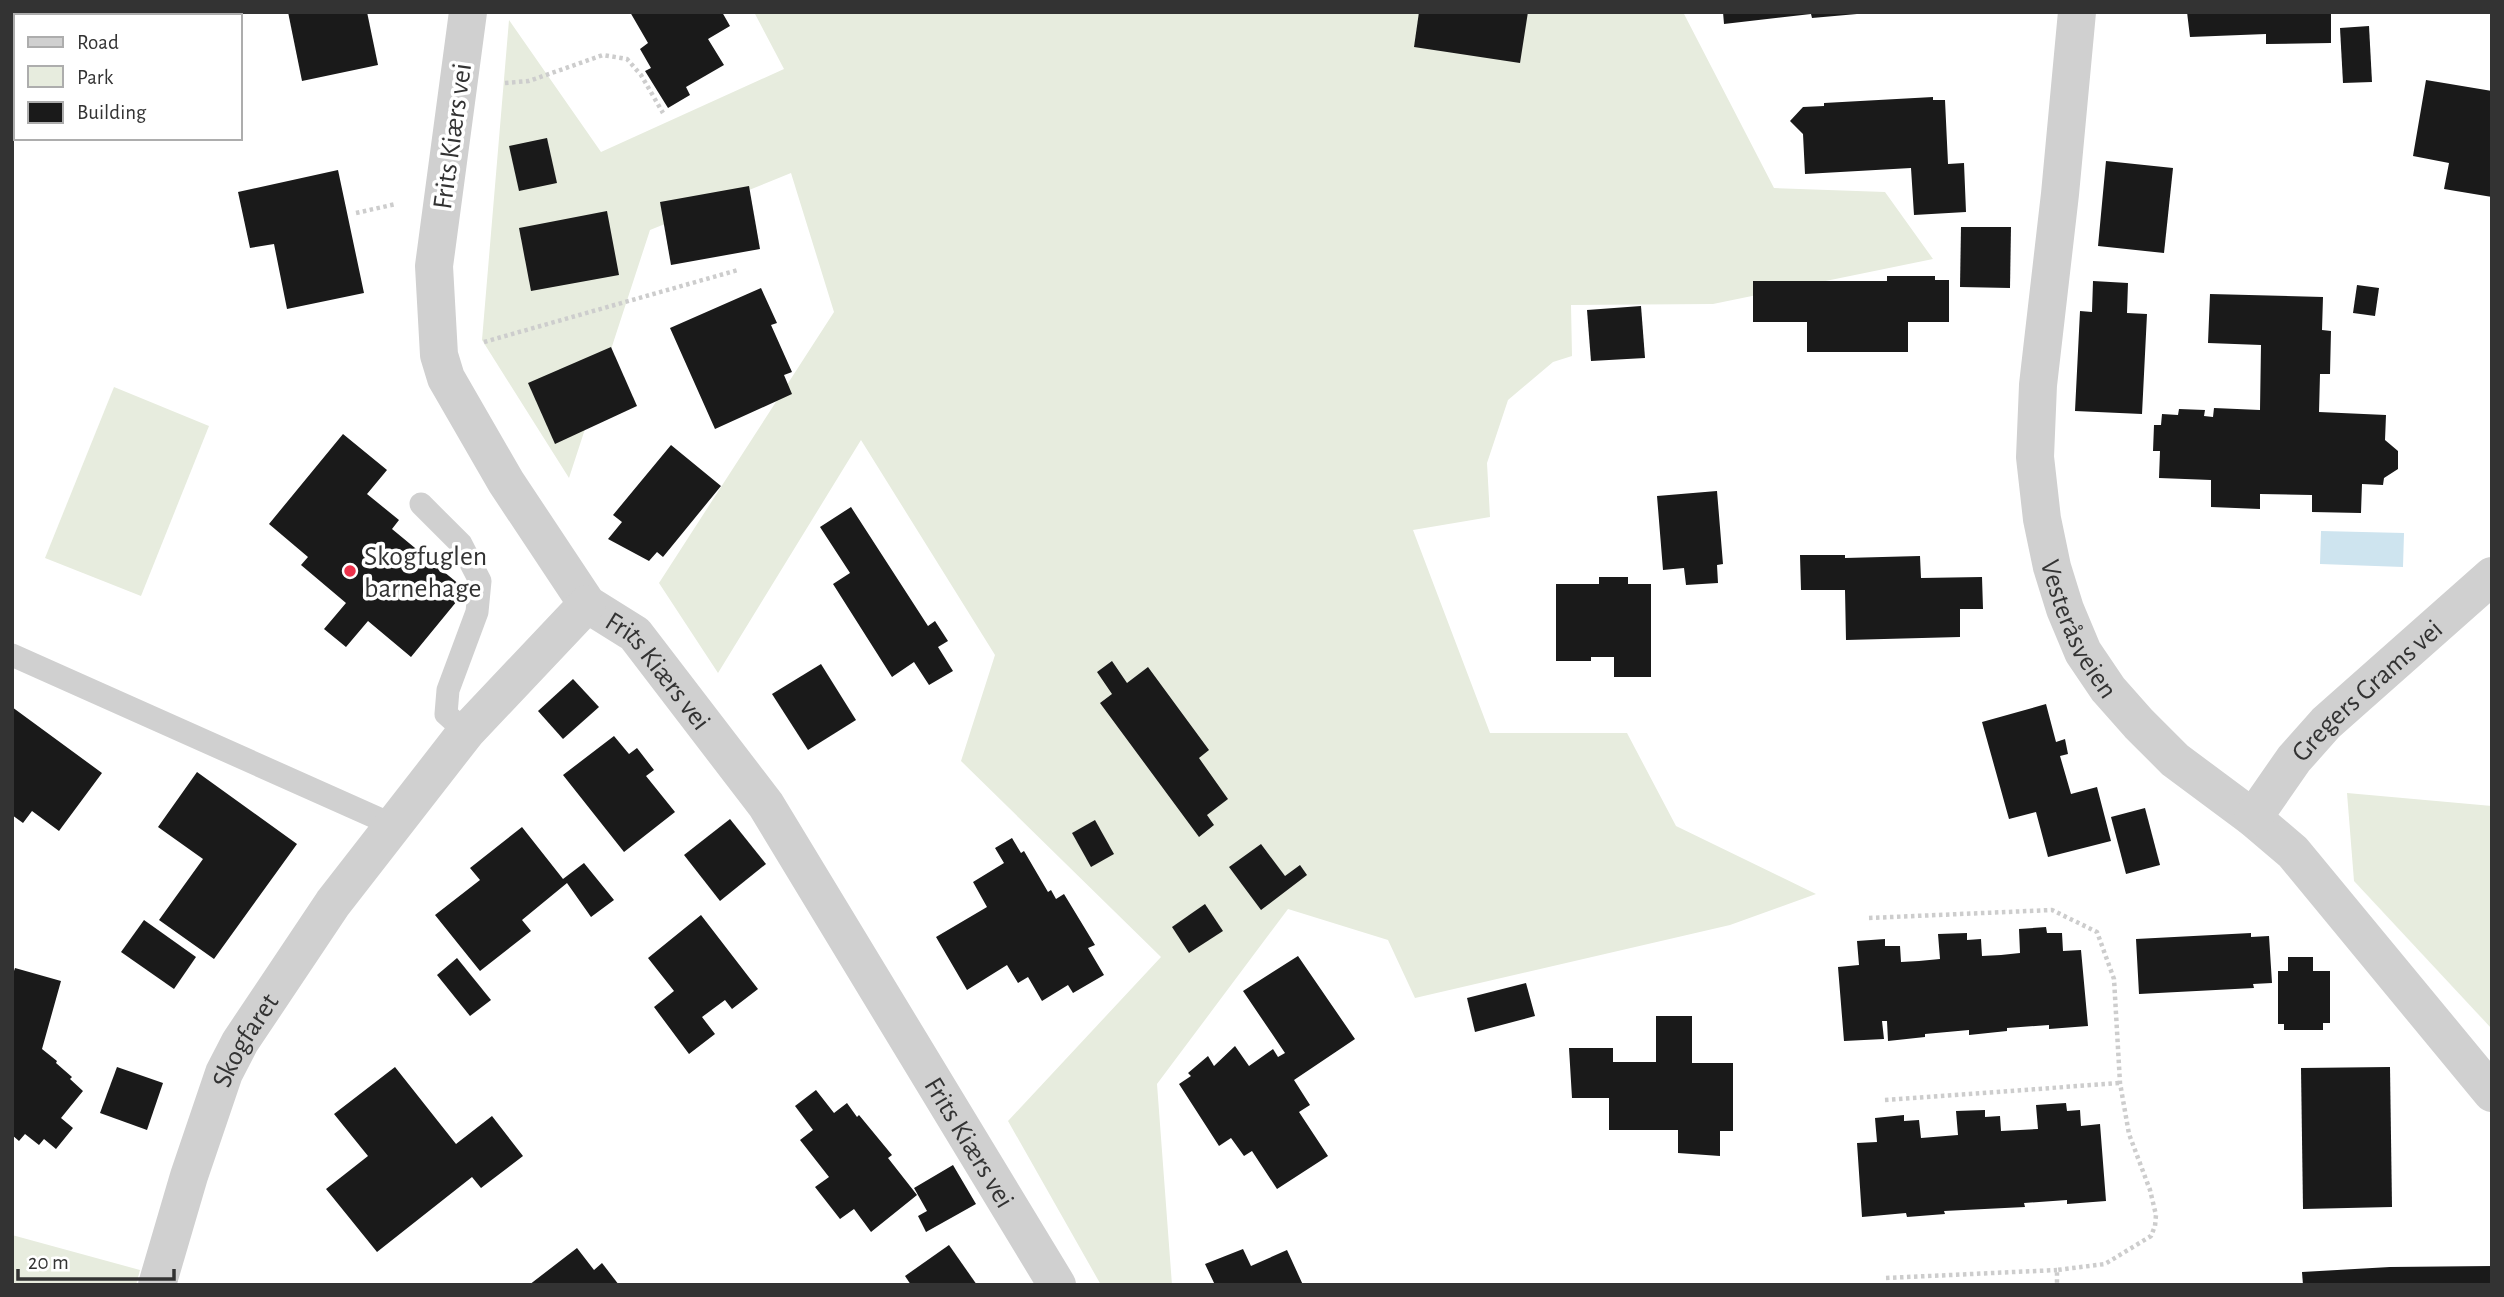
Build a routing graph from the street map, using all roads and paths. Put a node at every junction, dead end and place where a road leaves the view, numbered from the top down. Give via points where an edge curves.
1 (468, 12) edge
2 (2077, 12) edge
3 (460, 78) junction
4 (663, 113) dead end
5 (738, 270) dead end
6 (439, 355) junction
7 (421, 504) dead end
8 (2492, 576) edge
9 (587, 604) junction
10 (12, 655) edge
11 (466, 732) junction
12 (2253, 818) junction
13 (395, 826) junction
14 (1868, 918) dead end
15 (2120, 1083) junction
16 (2492, 1093) edge
17 (1885, 1100) dead end
18 (2057, 1270) junction
19 (1886, 1278) dead end
20 (158, 1285) edge
21 (1057, 1285) edge
22 (2057, 1285) edge

1 - 3 street, Frits Kiærs vei
2 - 12 street, Vesteråsveien via 2038,385 2035,457 2052,567 2083,652 2108,689 2175,760
3 - 4 path via 494,84 528,80 603,55 626,59
3 - 6 street, Frits Kiærs vei via 434,266
5 - 6 path
6 - 9 street, Frits Kiærs vei via 446,378 506,482
7 - 11 lane via 461,544 480,581 477,612 448,690 446,714
8 - 12 street, Gregers Grams vei via 2326,723
9 - 11 street, Skogfaret
9 - 21 street, Frits Kiærs vei via 635,635 766,805
10 - 13 lane
11 - 13 street, Skogfaret
12 - 16 street, Vesteråsveien via 2293,852
13 - 20 street, Skogfaret via 333,903 234,1053 188,1176
14 - 15 path via 2052,910 2097,932 2114,979
15 - 17 path
15 - 18 path via 2129,1134 2150,1190 2155,1226 2151,1236 2105,1264
18 - 19 path
18 - 22 path

